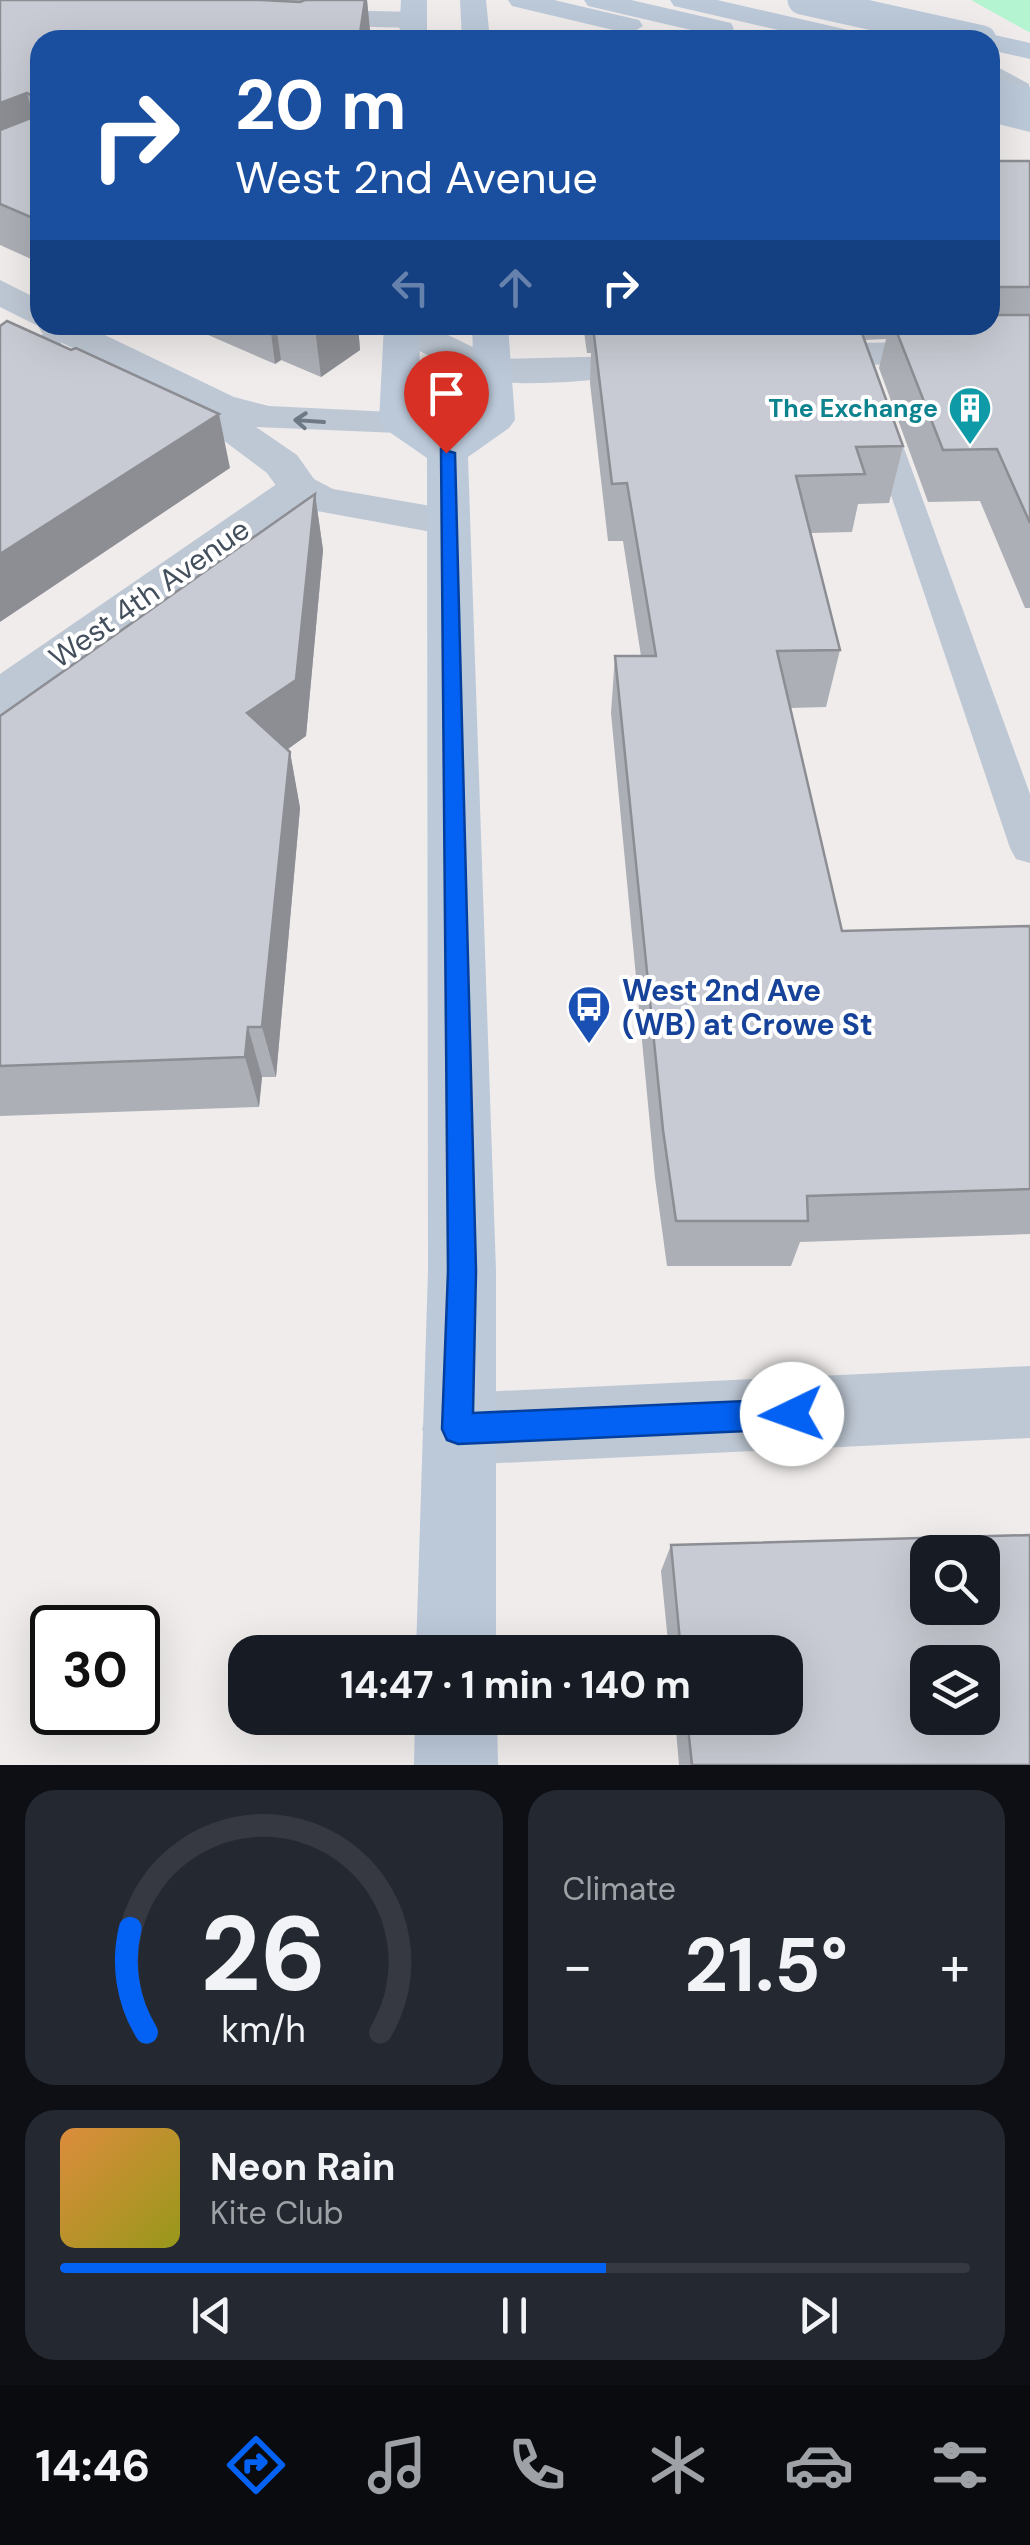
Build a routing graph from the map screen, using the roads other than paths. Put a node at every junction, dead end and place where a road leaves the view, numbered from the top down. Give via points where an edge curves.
1 (474, 0) edge
2 (522, 0) edge
3 (684, 0) edge
4 (802, 0) edge
5 (880, 0) edge
6 (612, 16) edge
7 (414, 20) edge
8 (305, 30) edge
9 (476, 30) edge
10 (549, 30) edge
11 (655, 30) edge
12 (703, 30) edge
13 (813, 30) edge
14 (926, 30) edge
15 (937, 30) edge
16 (1000, 44) edge
17 (1030, 51) edge
18 (1000, 72) edge
19 (1000, 76) edge
20 (1030, 80) edge
21 (1000, 94) edge
22 (1030, 102) edge
23 (1000, 116) edge
24 (1030, 123) edge
25 (0, 291) edge
26 (30, 308) edge
27 (46, 335) edge
28 (81, 335) edge
29 (402, 335) edge
30 (440, 335) edge
31 (490, 347) edge
32 (1030, 351) edge
33 (856, 354) junction
34 (758, 355) edge
35 (700, 356) edge
36 (0, 373) edge
37 (220, 406) junction
38 (399, 422) junction
39 (446, 453) junction
40 (299, 488) junction
41 (448, 522) junction
42 (0, 698) edge
43 (1030, 848) edge
44 (1030, 1402) edge
45 (458, 1429) junction
46 (456, 1635) edge

1 - 9 main road
2 - 6 main road
3 - 13 main road
4 - 15 main road, bridge
5 - 14 lane
6 - 10 main road
6 - 11 main road
6 - 12 main road
7 - 8 street via 332,18
16 - 17 main road
18 - 20 main road
19 - 22 lane via 1022,88
21 - 22 main road, bridge
23 - 24 main road
25 - 26 street
27 - 36 lane
28 - 37 street
29 - 38 main road
30 - 31 street
31 - 35 street via 628,367 660,356
31 - 39 main road via 495,420
32 - 33 street
33 - 34 street
33 - 43 lane
38 -> 37 street via 269,418
37 - 40 street via 229,426 282,464
38 - 39 main road
39 - 41 main road
40 - 41 street via 341,506
40 - 42 street, West 4th Avenue
41 - 45 main road via 462,1271
44 - 45 street
45 - 46 main road

